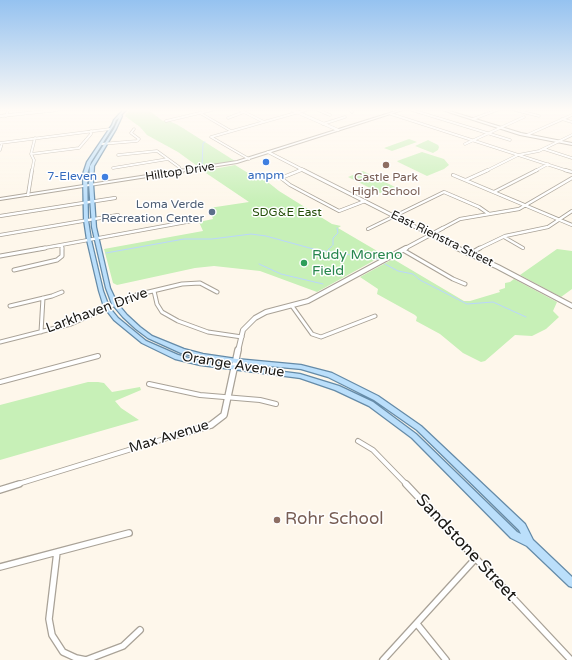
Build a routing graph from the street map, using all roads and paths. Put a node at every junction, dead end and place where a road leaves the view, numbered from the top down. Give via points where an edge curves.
1 (16, 141) edge
2 (34, 141) edge
3 (85, 141) edge
4 (103, 141) edge
5 (108, 141) edge
6 (132, 141) edge
7 (217, 141) edge
8 (304, 141) edge
9 (472, 141) joint
10 (559, 141) joint
11 (1, 143) edge
12 (101, 144) junction
13 (106, 144) junction
14 (465, 144) dead end
15 (572, 144) edge
16 (544, 149) junction
17 (0, 150) edge
18 (268, 152) junction
19 (31, 154) junction
20 (520, 154) junction
21 (118, 155) dead end
22 (572, 158) edge
23 (168, 159) junction
24 (249, 159) junction
25 (548, 164) junction
26 (113, 168) dead end
27 (302, 169) junction
28 (182, 172) junction
29 (572, 172) edge
30 (453, 175) dead end
31 (572, 178) edge
32 (466, 180) junction
33 (85, 186) junction
34 (91, 186) junction
35 (494, 192) junction
36 (28, 195) junction
37 (115, 198) dead end
38 (0, 199) edge
39 (365, 201) junction
40 (86, 202) junction
41 (92, 202) junction
42 (525, 205) junction
43 (572, 211) edge
44 (489, 214) junction
45 (118, 215) dead end
46 (0, 216) edge
47 (395, 216) junction
48 (93, 219) junction
49 (86, 220) junction
50 (197, 220) dead end
51 (560, 220) junction
52 (572, 225) edge
53 (443, 228) joint
54 (368, 230) dead end
55 (431, 234) junction
56 (0, 235) edge
57 (504, 237) junction
58 (96, 239) junction
59 (89, 240) junction
60 (62, 245) junction
61 (523, 248) dead end
62 (403, 250) junction
63 (469, 254) junction
64 (0, 256) edge
65 (14, 270) dead end
66 (466, 284) dead end
67 (154, 291) junction
68 (62, 292) dead end
69 (217, 292) dead end
70 (43, 298) junction
71 (115, 304) junction
72 (10, 306) dead end
73 (292, 306) junction
74 (572, 306) edge
75 (107, 307) junction
76 (375, 316) dead end
77 (41, 332) junction
78 (242, 337) junction
79 (0, 342) edge
80 (98, 356) dead end
81 (236, 365) junction
82 (0, 382) edge
83 (149, 384) dead end
84 (228, 397) junction
85 (276, 404) dead end
86 (177, 435) joint
87 (358, 441) dead end
88 (460, 468) junction
89 (453, 475) junction
90 (0, 490) edge
91 (129, 533) dead end
92 (530, 543) junction
93 (57, 552) junction
94 (476, 558) junction
95 (0, 567) edge
96 (572, 583) edge
97 (417, 624) junction
98 (140, 630) dead end
99 (383, 660) edge
100 (446, 660) edge
101 (572, 660) edge

1 - 11 street
2 - 19 street
3 - 19 street via 75,149
4 - 12 main road, Orange Avenue
5 - 13 main road, Orange Avenue
6 - 13 street
7 - 24 street
8 - 18 main road, Hilltop Drive
9 - 14 street
9 - 20 street
10 - 15 main road
10 - 16 street
11 - 17 street
12 - 13 street
12 - 33 main road, Orange Avenue via 87,167
13 - 34 main road, Orange Avenue via 92,166
16 - 20 street
16 - 22 street
18 - 24 main road, Hilltop Drive
18 - 27 street, East Rienstra Street
19 - 36 street via 34,160
20 - 25 street
20 - 32 street
21 - 23 street via 156,151
23 - 26 street
23 - 28 street
24 - 28 main road, Hilltop Drive
25 - 29 street
25 - 35 street
27 - 39 street, East Rienstra Street
27 - 39 street via 281,178 341,212
28 - 34 main road, Hilltop Drive
30 - 32 street
31 - 42 street, Max Avenue
32 - 35 street
33 - 34 main road, Hilltop Drive
33 - 36 main road, Hilltop Drive
33 - 40 main road, Orange Avenue
34 - 41 main road, Orange Avenue
35 - 42 street
36 - 38 main road, Hilltop Drive
37 - 41 street
39 - 47 street, East Rienstra Street
40 - 41 street
40 - 46 street
40 - 49 main road, Orange Avenue
41 - 48 main road, Orange Avenue
42 - 44 street, Max Avenue via 514,210
42 - 51 street
43 - 51 street
44 - 47 street via 444,192
44 - 53 street, Max Avenue via 460,219
45 - 48 street
47 - 54 street
47 - 55 street, East Rienstra Street
48 - 49 street
48 - 58 main road, Orange Avenue
49 - 56 street
49 - 59 main road, Orange Avenue
50 - 58 street
51 - 52 street
51 - 57 street via 542,228
53 - 55 street, Max Avenue
55 - 62 street, Max Avenue
55 - 63 street, East Rienstra Street
57 - 61 street
57 - 63 street
58 - 59 street
58 - 71 main road, Orange Avenue via 108,288
59 - 60 street
59 - 75 main road, Orange Avenue
60 - 64 street
60 - 65 street via 62,256 57,260
62 - 66 street
62 - 73 street, Max Avenue
63 - 74 street, East Rienstra Street
67 - 69 street, Larkhaven Drive via 200,283
67 - 71 street, Larkhaven Drive
67 - 78 street via 156,304 162,312 178,321 208,332
68 - 70 street
70 - 72 street
70 - 77 street
71 - 75 street, Larkhaven Drive
71 - 81 main road, Orange Avenue via 138,328 164,344
73 - 76 street via 312,334 321,338
73 - 78 street, Max Avenue via 258,316 245,328
75 - 77 street, Larkhaven Drive via 71,324
75 - 81 main road, Orange Avenue via 130,332 160,350 200,363
77 - 79 street, Larkhaven Drive
78 - 81 street, Max Avenue
80 - 82 street
81 - 84 street, Max Avenue
81 - 88 main road, Orange Avenue via 272,364 301,368 330,375 358,387 419,428
81 - 89 main road, Orange Avenue via 300,376 354,395 371,404 414,436
83 - 84 street via 200,395
84 - 85 street
84 - 86 street, Max Avenue via 224,415 218,421
86 - 90 street, Max Avenue
87 - 94 street, Sandstone Street via 373,450
88 - 89 main road
88 - 92 main road, Orange Avenue via 522,527
89 - 92 main road, Orange Avenue via 514,535
91 - 93 street
92 - 96 main road, Orange Avenue
93 - 95 street
93 - 98 street via 49,618 52,635 63,652 86,660 123,646
94 - 97 street
94 - 101 street, Sandstone Street
97 - 99 street
97 - 100 street

